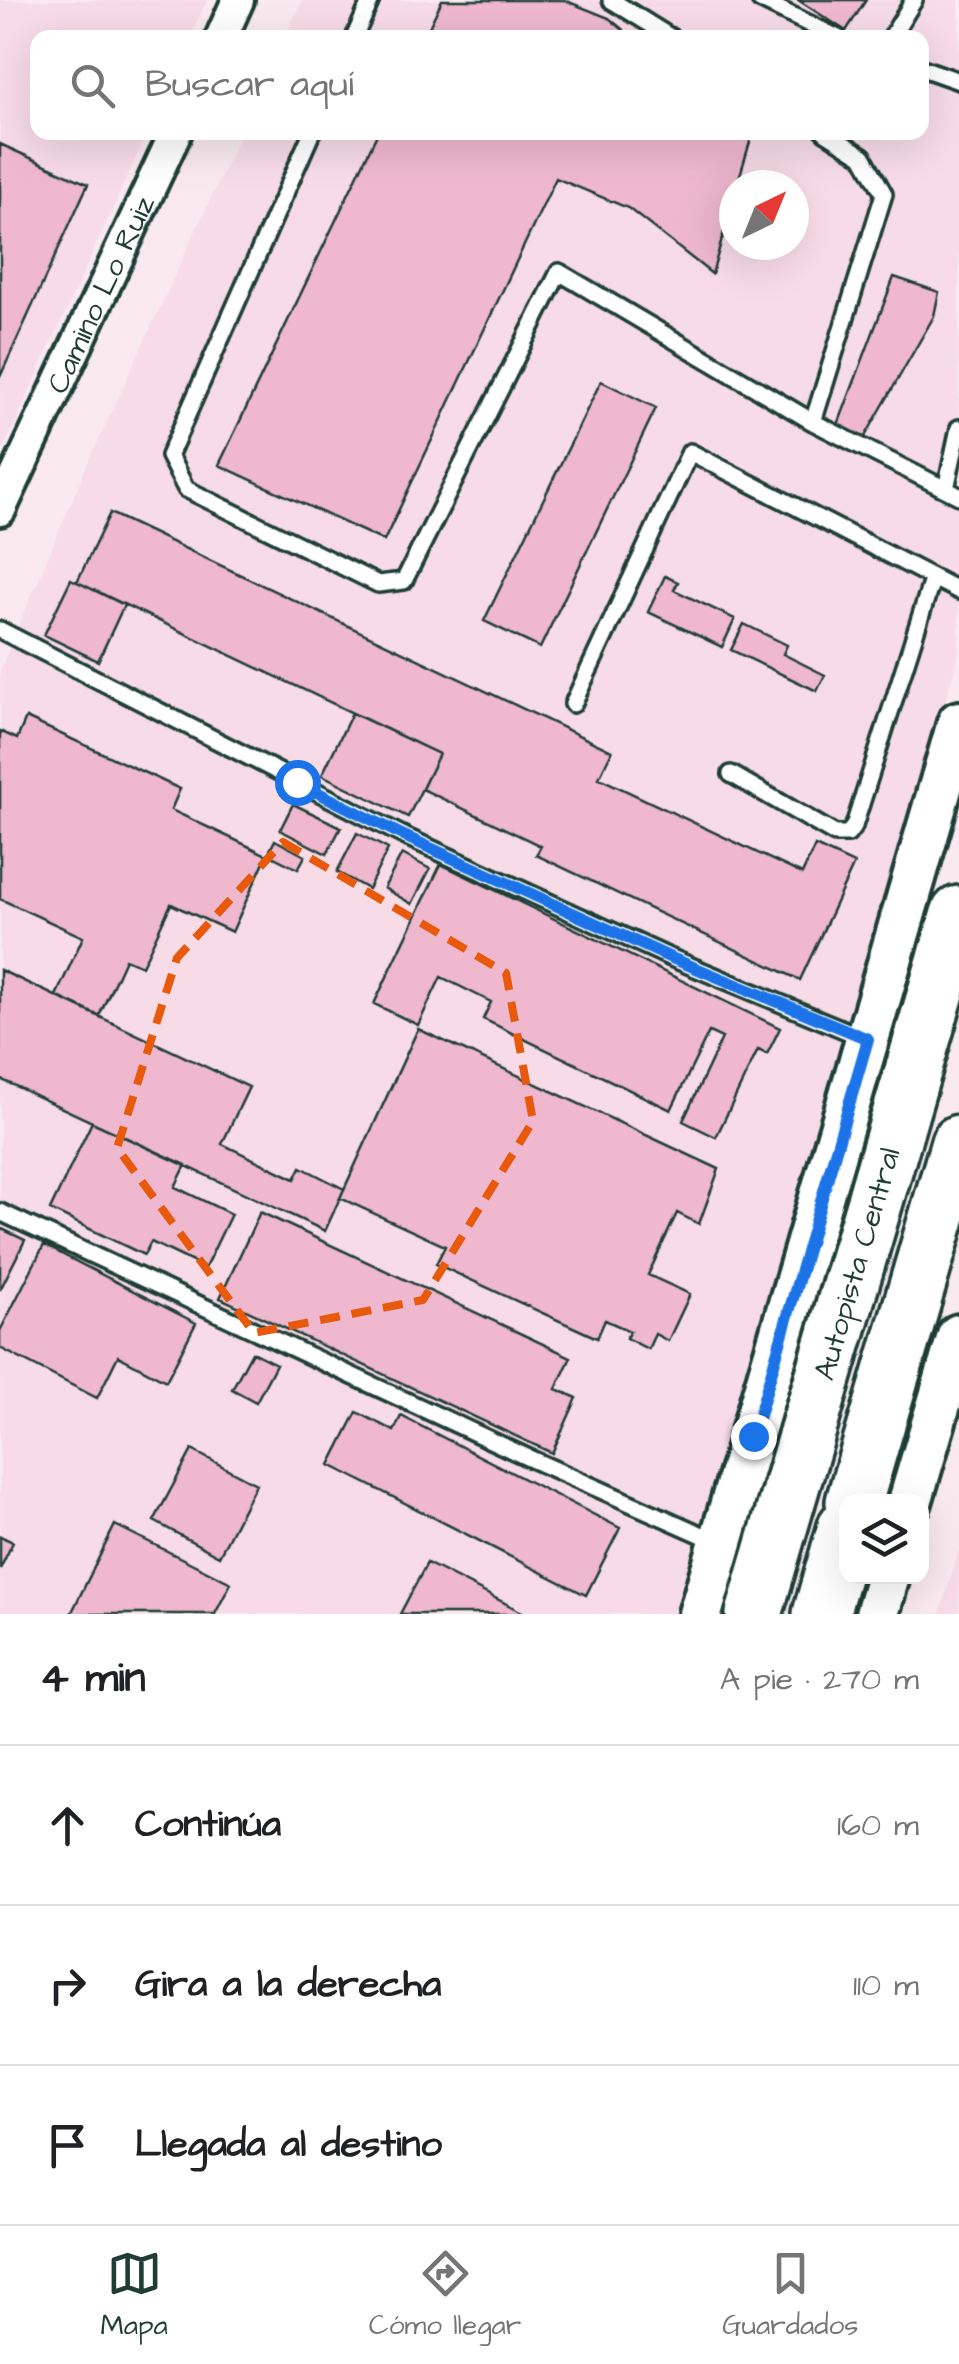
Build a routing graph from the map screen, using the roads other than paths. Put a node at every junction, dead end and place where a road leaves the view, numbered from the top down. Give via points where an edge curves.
1 (238, 0) edge
2 (371, 0) edge
3 (611, 0) edge
4 (760, 0) edge
5 (914, 0) edge
6 (225, 30) edge
7 (358, 30) edge
8 (659, 30) edge
9 (822, 30) edge
10 (896, 30) edge
11 (929, 70) edge
12 (959, 81) edge
13 (172, 140) edge
14 (308, 140) edge
15 (838, 140) edge
16 (813, 422) junction
17 (959, 428) edge
18 (952, 493) edge
19 (0, 510) edge
20 (932, 580) junction
21 (959, 591) edge
22 (0, 630) edge
23 (573, 704) dead end
24 (959, 722) edge
25 (730, 774) dead end
26 (959, 914) edge
27 (868, 1039) junction
28 (959, 1143) edge
29 (0, 1212) edge
30 (959, 1336) edge
31 (856, 1494) edge
32 (912, 1494) edge
33 (722, 1544) junction
34 (839, 1552) edge
35 (886, 1584) edge
36 (700, 1614) edge
37 (754, 1614) edge
38 (821, 1614) edge
39 (877, 1614) edge

1 - 6 street
2 - 7 lane
3 - 8 lane
4 - 9 lane
5 - 10 lane
11 - 12 lane
13 - 19 street, Camino Lo Ruiz
14 - 16 lane via 170,456 186,489 378,584 404,581 558,272
15 - 16 lane via 864,156 884,194
16 - 18 lane
17 - 18 lane
20 - 21 lane
20 - 23 lane via 690,452
20 - 25 lane via 848,834 836,834
22 - 27 lane via 404,836
24 - 27 main road
26 - 37 highway, Autopista Central
27 - 33 main road
28 - 31 highway
29 - 33 lane
30 - 32 main road
33 - 36 main road
34 - 38 highway
35 - 39 main road

